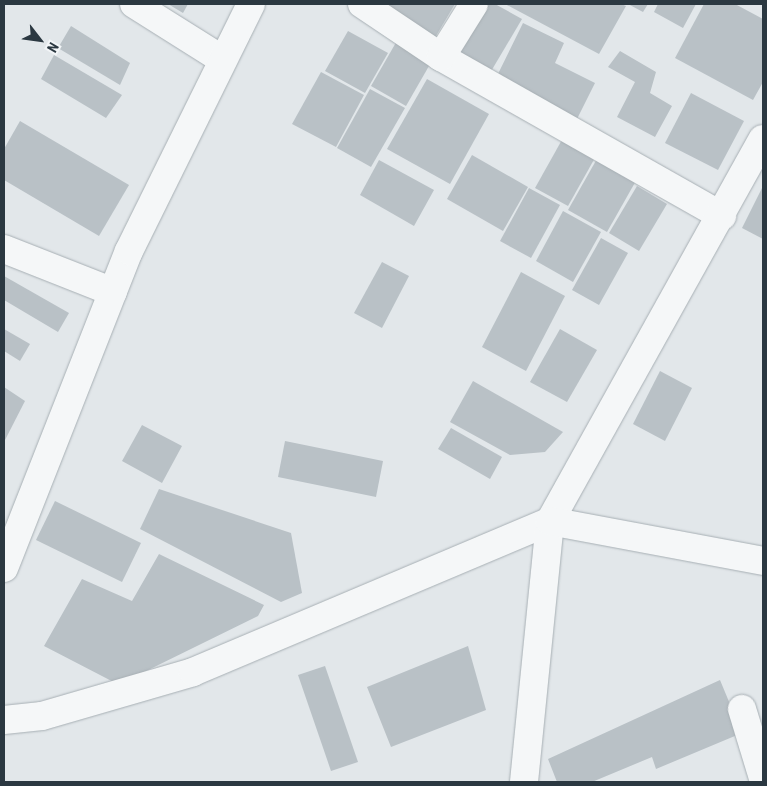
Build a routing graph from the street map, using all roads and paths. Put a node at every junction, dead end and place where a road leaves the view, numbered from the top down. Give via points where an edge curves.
1 (134, 4) edge
2 (251, 4) edge
3 (362, 4) edge
4 (474, 4) edge
5 (441, 57) junction
6 (223, 60) junction
7 (763, 139) edge
8 (722, 216) junction
9 (4, 249) edge
10 (113, 292) junction
11 (550, 521) junction
12 (763, 561) edge
13 (4, 568) edge
14 (742, 708) dead end
15 (4, 720) edge
16 (763, 778) edge
17 (524, 782) edge

1 - 6 street
2 - 6 street
3 - 5 street
4 - 5 street
5 - 8 street
6 - 10 street
7 - 8 street
8 - 11 street
9 - 10 street
10 - 13 street
11 - 12 street
11 - 15 street via 193,672 42,716
11 - 17 street
14 - 16 street

